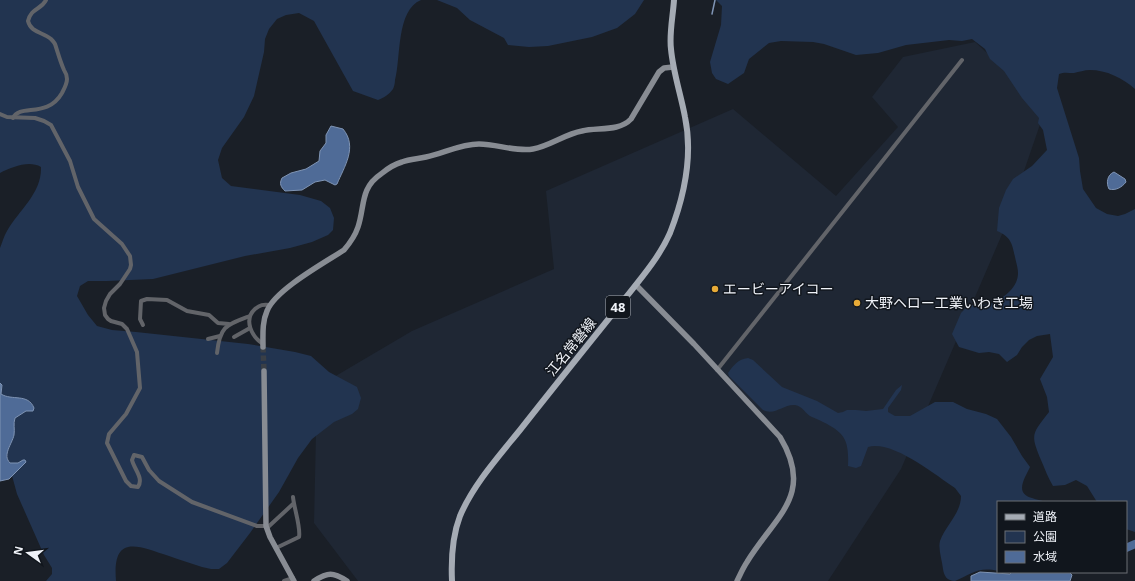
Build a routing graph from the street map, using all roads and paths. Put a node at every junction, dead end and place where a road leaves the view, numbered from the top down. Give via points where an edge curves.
1 (46, 0) edge
2 (674, 0) edge
3 (962, 60) dead end
4 (673, 66) junction
5 (0, 114) edge
6 (13, 118) junction
7 (636, 285) junction
8 (270, 305) junction
9 (250, 316) junction
10 (229, 324) junction
11 (143, 325) dead end
12 (250, 328) junction
13 (220, 336) junction
14 (234, 337) dead end
15 (208, 339) dead end
16 (263, 346) joint
17 (217, 353) dead end
18 (264, 370) tunnel mouth
19 (717, 370) junction
20 (293, 497) dead end
21 (293, 504) junction
22 (267, 527) junction
23 (276, 548) junction
24 (293, 580) edge
25 (284, 581) edge
26 (314, 581) edge
27 (347, 581) edge
28 (452, 581) edge
29 (737, 581) edge

1 - 6 street via 31,14 28,21 32,29 47,36 55,44 67,75 66,84 60,96 48,107 42,110 20,111 15,113
2 - 4 main road, 江名常磐線 / 48 via 670,48
3 - 19 street
4 - 7 main road, 江名常磐線 / 48 via 687,132 684,183 669,235 658,256
4 - 8 street via 659,72 631,119 624,124 577,132 534,149 469,145 402,162 382,173 366,190 358,228 349,245 291,286
5 - 6 street
6 - 22 street via 35,118 52,128 70,161 78,187 94,219 122,244 130,256 132,265 110,294 104,308 108,319 122,324 127,329 137,352 140,388 126,414 109,434 107,443 126,481 131,486 140,485 140,476 132,460 134,456 139,456 159,481 180,496 257,526
7 - 19 street
7 - 28 main road, 江名常磐線 / 48 via 472,493 455,530 451,559
8 - 9 street via 262,305
8 - 16 street via 264,319
9 - 10 street
9 - 12 street
10 - 11 street via 218,323 209,315 187,311 167,300 147,299 139,301
10 - 13 street
12 - 14 street
12 - 16 street
13 - 15 street
13 - 17 street
18 - 22 street
19 - 29 street via 780,437 790,455 793,473 792,492 787,506 747,562
20 - 21 street
21 - 22 street
21 - 23 street via 299,537
22 - 23 street
23 - 24 street
24 - 25 street
26 - 27 street via 326,575 337,574

